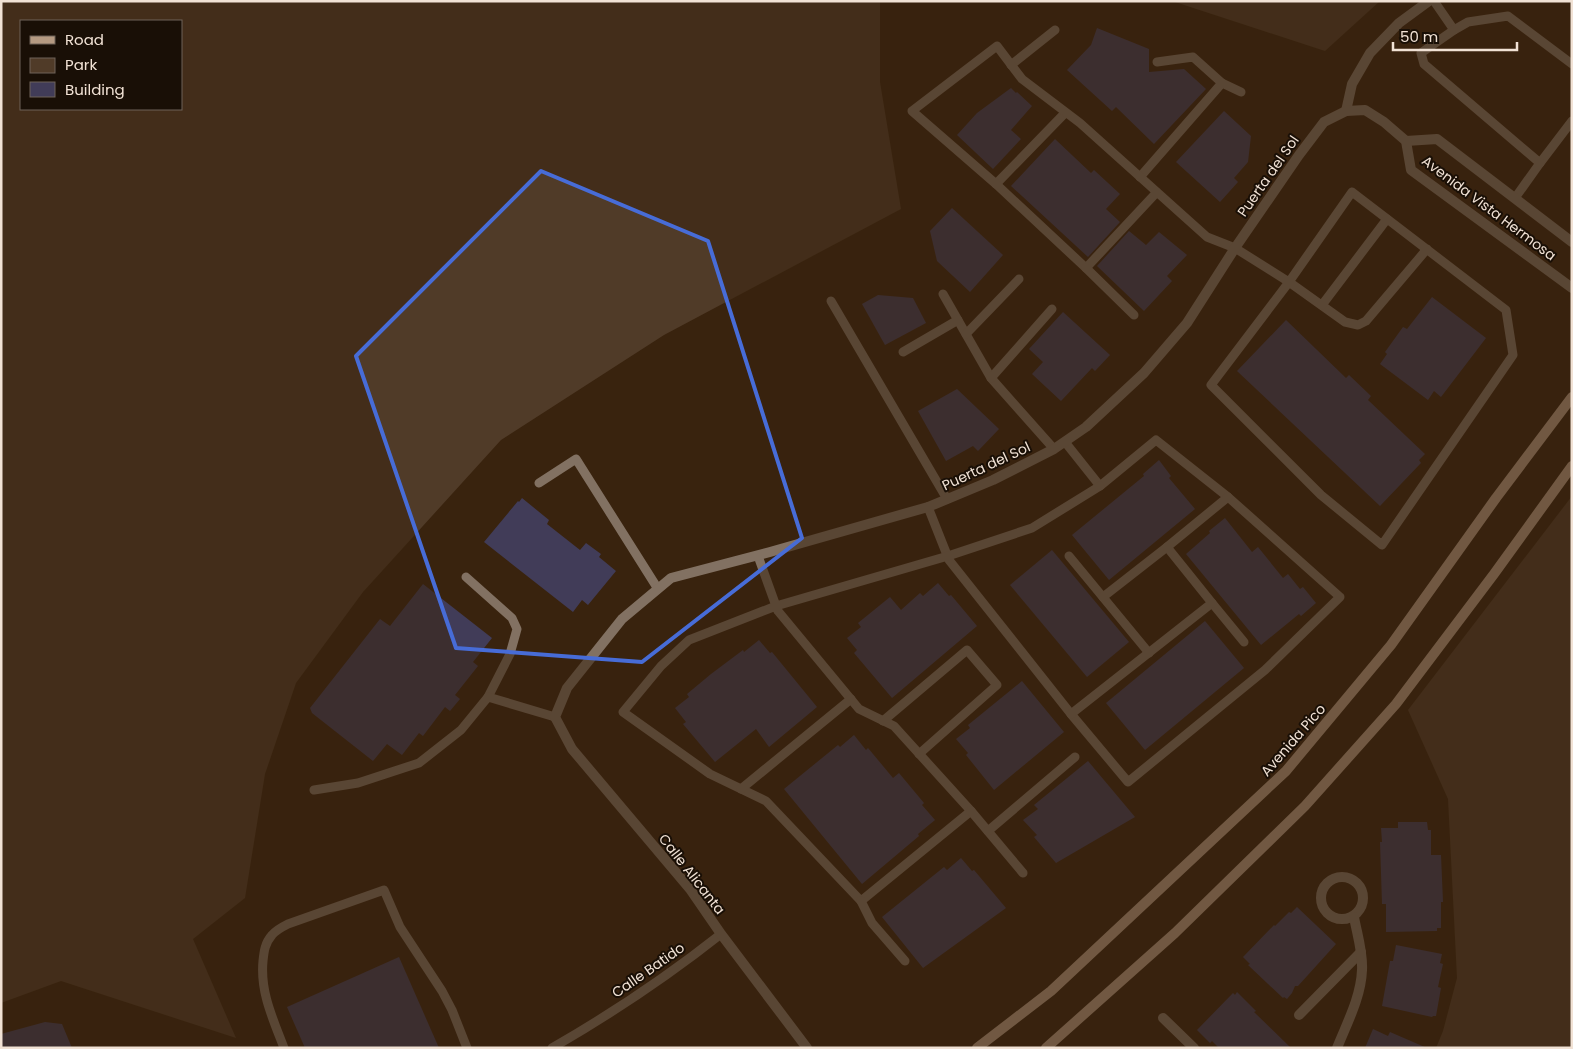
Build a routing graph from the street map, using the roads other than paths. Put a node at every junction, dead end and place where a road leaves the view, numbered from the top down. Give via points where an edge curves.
1 (1428, 1) edge
2 (1434, 1) edge
3 (1055, 30) dead end
4 (1454, 30) junction
5 (1157, 62) dead end
6 (1572, 64) edge
7 (1011, 65) junction
8 (1222, 83) junction
9 (1241, 92) dead end
10 (1346, 111) junction
11 (1064, 113) junction
12 (1572, 121) edge
13 (1406, 141) junction
14 (1540, 163) junction
15 (1140, 177) junction
16 (996, 184) junction
17 (1157, 192) junction
18 (1515, 198) junction
19 (1387, 219) junction
20 (1572, 242) edge
21 (1235, 248) junction
22 (1426, 249) junction
23 (1086, 268) junction
24 (1019, 279) dead end
25 (1289, 282) junction
26 (1572, 288) edge
27 (943, 294) dead end
28 (831, 301) dead end
29 (1322, 305) junction
30 (1052, 309) dead end
31 (1134, 315) dead end
32 (958, 320) junction
33 (966, 334) junction
34 (903, 352) dead end
35 (991, 378) junction
36 (1572, 397) edge
37 (1065, 442) junction
38 (1054, 449) junction
39 (1572, 466) edge
40 (539, 483) dead end
41 (1100, 486) junction
42 (1228, 497) junction
43 (946, 499) junction
44 (928, 506) junction
45 (1167, 547) junction
46 (758, 556) junction
47 (948, 556) junction
48 (1069, 556) dead end
49 (466, 577) dead end
50 (658, 590) junction
51 (1103, 597) junction
52 (1212, 603) junction
53 (776, 606) junction
54 (1244, 642) dead end
55 (1149, 653) junction
56 (488, 697) junction
57 (851, 699) junction
58 (1071, 714) junction
59 (555, 718) junction
60 (883, 721) junction
61 (919, 754) junction
62 (1075, 757) dead end
63 (741, 789) junction
64 (314, 790) dead end
65 (971, 811) junction
66 (988, 831) junction
67 (1023, 873) dead end
68 (861, 900) junction
69 (1354, 916) junction
70 (721, 934) junction
71 (1361, 952) junction
72 (905, 961) dead end
73 (1300, 1015) dead end
74 (1163, 1018) dead end
75 (284, 1048) edge
76 (467, 1048) edge
77 (552, 1048) edge
78 (807, 1048) edge
79 (977, 1048) edge
80 (1046, 1048) edge
81 (1194, 1048) edge
82 (1337, 1048) edge

1 - 10 street via 1399,22 1370,53 1352,84
2 - 4 lane
3 - 7 lane
4 - 6 lane via 1468,22 1508,16
4 - 14 lane via 1422,53 1424,64
5 - 8 lane via 1193,57
7 - 11 lane via 1022,80
7 - 16 lane via 996,46 912,111
8 - 9 lane
8 - 15 lane
10 - 13 street via 1365,110
10 - 21 street, Puerta del Sol via 1324,122
11 - 15 lane via 1080,123
11 - 16 lane
12 - 14 lane
13 - 18 street, Avenida Vista Hermosa via 1437,139
13 - 26 street, Avenida Vista Hermosa via 1411,170
14 - 18 lane
15 - 17 lane
16 - 23 lane
17 - 21 lane via 1207,237
17 - 23 lane
18 - 20 street, Avenida Vista Hermosa
19 - 22 lane
19 - 25 lane via 1352,192
19 - 29 lane
21 - 25 lane
21 - 37 street, Puerta del Sol via 1187,323 1144,373 1086,427
22 - 25 lane via 1506,310 1512,355 1382,545 1321,496 1211,385
22 - 29 lane via 1366,321 1358,325 1345,322
23 - 31 lane
24 - 33 lane
25 - 29 lane
27 - 32 lane
28 - 43 lane
30 - 35 lane
32 - 33 lane
32 - 34 lane
33 - 35 lane
35 - 38 lane
36 - 79 main road, Avenida Pico via 1391,645 1286,772 1051,991
37 - 38 street, Puerta del Sol
37 - 41 lane
38 - 43 street, Puerta del Sol via 993,480
39 - 80 main road via 1396,704 1311,799 1175,933
40 - 50 lane via 576,459
41 - 42 lane via 1156,440
41 - 47 lane via 1032,528
42 - 45 lane
42 - 58 lane via 1340,597 1266,670 1128,782
43 - 44 street, Puerta del Sol
44 - 46 street, Puerta del Sol
44 - 47 lane
45 - 51 lane
45 - 52 lane
46 - 50 street, Puerta del Sol via 671,578
46 - 53 lane
47 - 53 lane
47 - 58 lane
48 - 51 lane
49 - 56 lane via 512,618 516,629 510,654
50 - 59 street, Puerta del Sol via 622,619 567,688
51 - 55 lane
52 - 54 lane
52 - 55 lane
53 - 57 lane
53 - 63 lane via 689,640 661,666 623,712 710,774
55 - 58 lane
56 - 59 lane
56 - 64 lane via 461,730 419,763 358,783
57 - 60 lane via 859,708
57 - 63 lane
59 - 70 street, Calle Alicanta via 572,749 690,889
60 - 61 lane via 894,726
60 - 61 lane via 967,650 997,685
61 - 65 lane
62 - 66 lane
63 - 68 lane via 766,801
65 - 66 lane
65 - 68 lane
66 - 67 lane
68 - 72 lane via 872,923
69 - 69 street via 1363,903 1360,887 1346,877 1330,880 1321,894 1324,910 1337,920
69 - 71 street
70 - 77 lane, Calle Batido via 646,989
70 - 78 street, Calle Alicanta
71 - 73 street
71 - 82 street via 1359,991
74 - 81 street
75 - 76 lane via 264,991 262,970 266,943 277,930 288,924 384,890 400,927 452,1010

